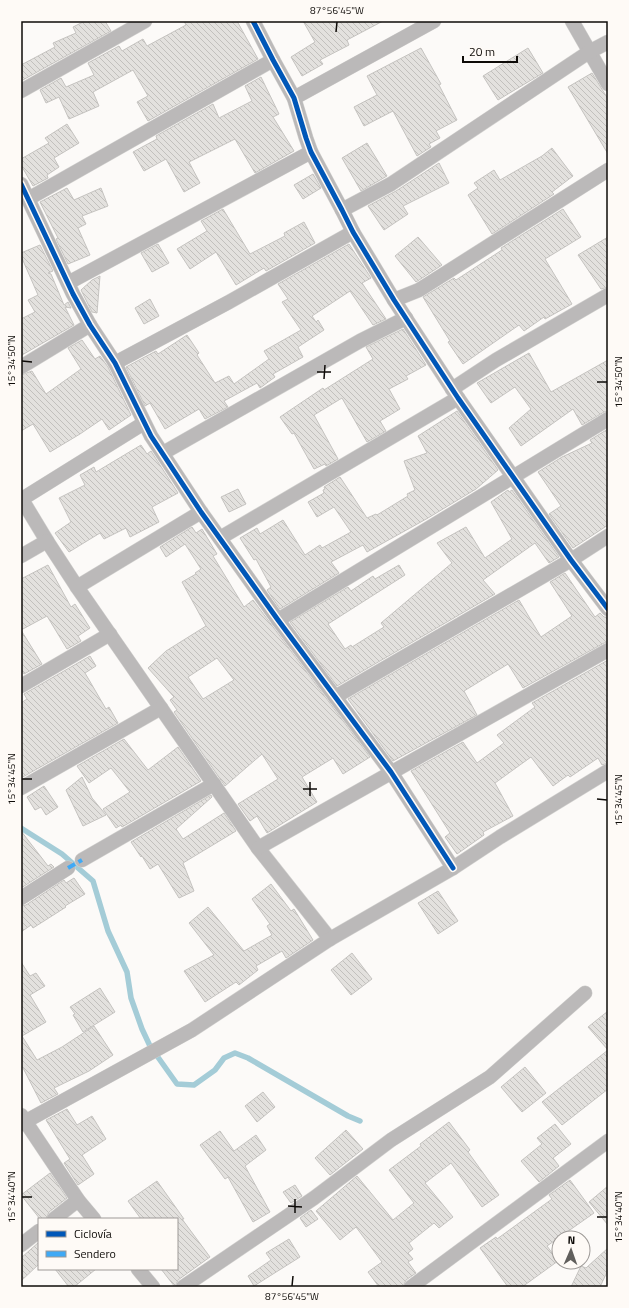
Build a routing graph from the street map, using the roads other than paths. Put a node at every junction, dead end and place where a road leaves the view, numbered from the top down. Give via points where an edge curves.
1 (145, 21) edge
2 (253, 21) edge
3 (434, 21) edge
4 (572, 21) edge
5 (608, 42) edge
6 (590, 52) junction
7 (273, 60) junction
8 (608, 84) edge
9 (21, 91) edge
10 (294, 98) junction
11 (311, 152) junction
12 (608, 170) edge
13 (21, 184) edge
14 (28, 199) junction
15 (342, 210) junction
16 (353, 232) junction
17 (68, 283) junction
18 (608, 295) edge
19 (394, 300) junction
20 (406, 318) junction
21 (90, 325) junction
22 (115, 363) junction
23 (21, 367) edge
24 (455, 393) junction
25 (608, 419) edge
26 (144, 423) junction
27 (163, 453) junction
28 (513, 477) junction
29 (21, 498) edge
30 (201, 512) junction
31 (608, 536) edge
32 (220, 538) junction
33 (47, 540) junction
34 (21, 556) edge
35 (571, 560) junction
36 (77, 587) junction
37 (608, 609) edge
38 (278, 620) junction
39 (110, 634) junction
40 (608, 650) edge
41 (21, 686) edge
42 (335, 697) junction
43 (161, 708) junction
44 (608, 771) edge
45 (391, 772) junction
46 (214, 784) junction
47 (21, 788) edge
48 (258, 848) junction
49 (82, 860) dead end
50 (68, 868) dead end
51 (453, 868) junction
52 (21, 898) edge
53 (330, 939) junction
54 (585, 993) dead end
55 (23, 1120) edge
56 (608, 1141) edge
57 (78, 1200) junction
58 (55, 1218) edge
59 (93, 1218) edge
60 (38, 1232) edge
61 (21, 1245) edge
62 (139, 1270) edge
63 (153, 1287) edge
64 (183, 1287) edge
65 (411, 1287) edge

1 - 9 street
2 - 7 street
3 - 10 street
4 - 6 street
5 - 6 street
6 - 8 street
6 - 15 street via 391,184
7 - 10 street
7 - 14 street
10 - 11 street
11 - 15 street
11 - 17 street
12 - 19 street via 418,290
13 - 14 street
14 - 17 street
15 - 16 street
16 - 19 street
16 - 22 street
17 - 21 street
18 - 24 street via 496,360
19 - 20 street
20 - 24 street
20 - 27 street via 360,341
21 - 22 street
21 - 23 street
22 - 26 street
24 - 28 street
24 - 32 street
25 - 28 street
26 - 27 street
26 - 29 street
27 - 30 street
28 - 35 street
28 - 38 street
29 - 33 street
30 - 32 street
30 - 36 street
31 - 35 street
32 - 38 street
33 - 34 street
33 - 36 street
35 - 37 street
35 - 42 street
36 - 39 street
38 - 42 street
39 - 41 street
39 - 43 street
40 - 45 street
42 - 45 street
43 - 46 street
43 - 47 street
44 - 51 street
45 - 48 street
45 - 51 street
46 - 48 street
46 - 49 street
48 - 53 street
50 - 52 street
51 - 53 street
53 - 55 street via 192,1030
54 - 64 street via 490,1076 391,1140 314,1198
55 - 57 street
56 - 65 street
57 - 58 street
57 - 59 street
60 - 61 street
62 - 63 street

